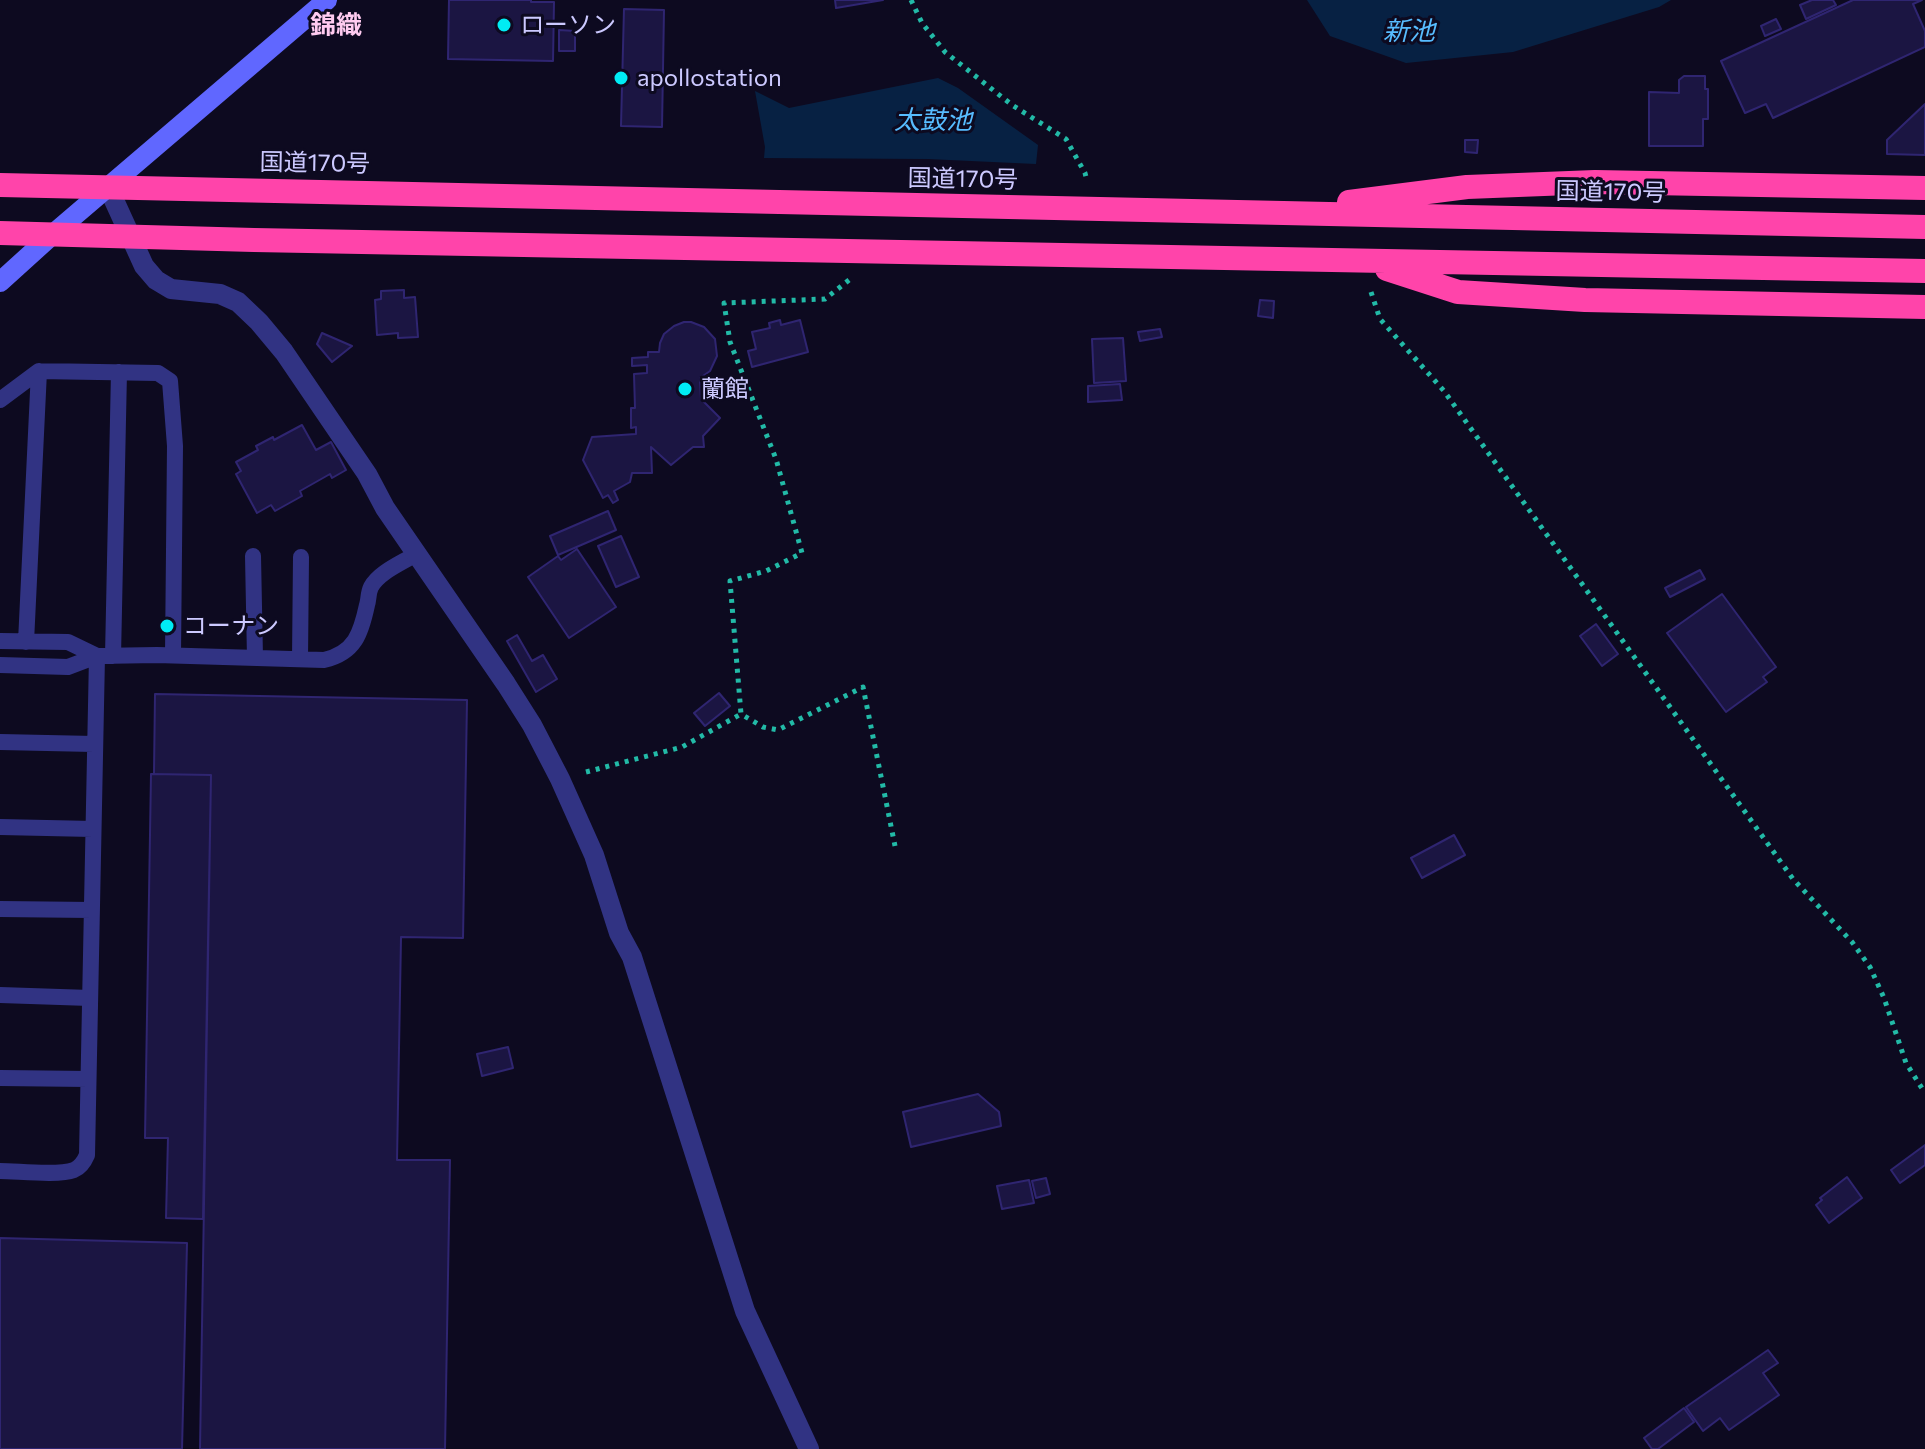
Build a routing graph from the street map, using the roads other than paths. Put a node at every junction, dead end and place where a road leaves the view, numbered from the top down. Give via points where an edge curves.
1 (327, 0) edge
2 (0, 185) edge
3 (108, 187) junction
4 (1925, 188) edge
5 (1267, 213) junction
6 (1925, 227) edge
7 (0, 233) edge
8 (53, 234) junction
9 (131, 237) junction
10 (1361, 261) junction
11 (1925, 271) edge
12 (0, 282) edge
13 (1925, 307) edge
14 (39, 371) junction
15 (119, 372) junction
16 (0, 400) edge
17 (416, 554) junction
18 (253, 556) dead end
19 (301, 557) dead end
20 (0, 641) edge
21 (26, 642) junction
22 (173, 655) junction
23 (105, 656) junction
24 (255, 658) junction
25 (300, 659) junction
26 (0, 665) edge
27 (0, 742) edge
28 (94, 744) junction
29 (0, 827) edge
30 (93, 829) junction
31 (0, 909) edge
32 (92, 910) junction
33 (0, 995) edge
34 (90, 998) junction
35 (0, 1078) edge
36 (88, 1079) junction
37 (0, 1171) edge
38 (809, 1449) edge

1 - 3 street
2 - 3 highway, 国道170号
3 - 5 highway, 国道170号
3 - 8 street
3 - 9 street
4 - 5 highway via 1567,183 1467,187
5 - 6 highway, 国道170号
7 - 8 highway
8 - 9 highway
8 - 12 street
9 - 10 highway
9 - 17 street via 156,280 171,289 220,294 259,322 342,437
10 - 11 highway
10 - 13 highway via 1458,292
14 - 15 lane
14 - 16 lane
14 - 21 lane
15 - 22 lane via 158,373 170,381 175,446
15 - 23 lane
17 - 25 lane via 377,579 349,649 324,660
17 - 38 street via 532,725 594,855 632,957 745,1311
18 - 24 lane
19 - 25 lane
20 - 21 lane
21 - 23 lane via 68,642
22 - 23 lane
22 - 24 lane
23 - 26 lane via 68,667
23 - 28 lane
24 - 25 lane
27 - 28 lane
28 - 30 lane
29 - 30 lane
30 - 32 lane
31 - 32 lane
32 - 34 lane
33 - 34 lane
34 - 36 lane
35 - 36 lane
36 - 37 lane via 83,1164 60,1172

